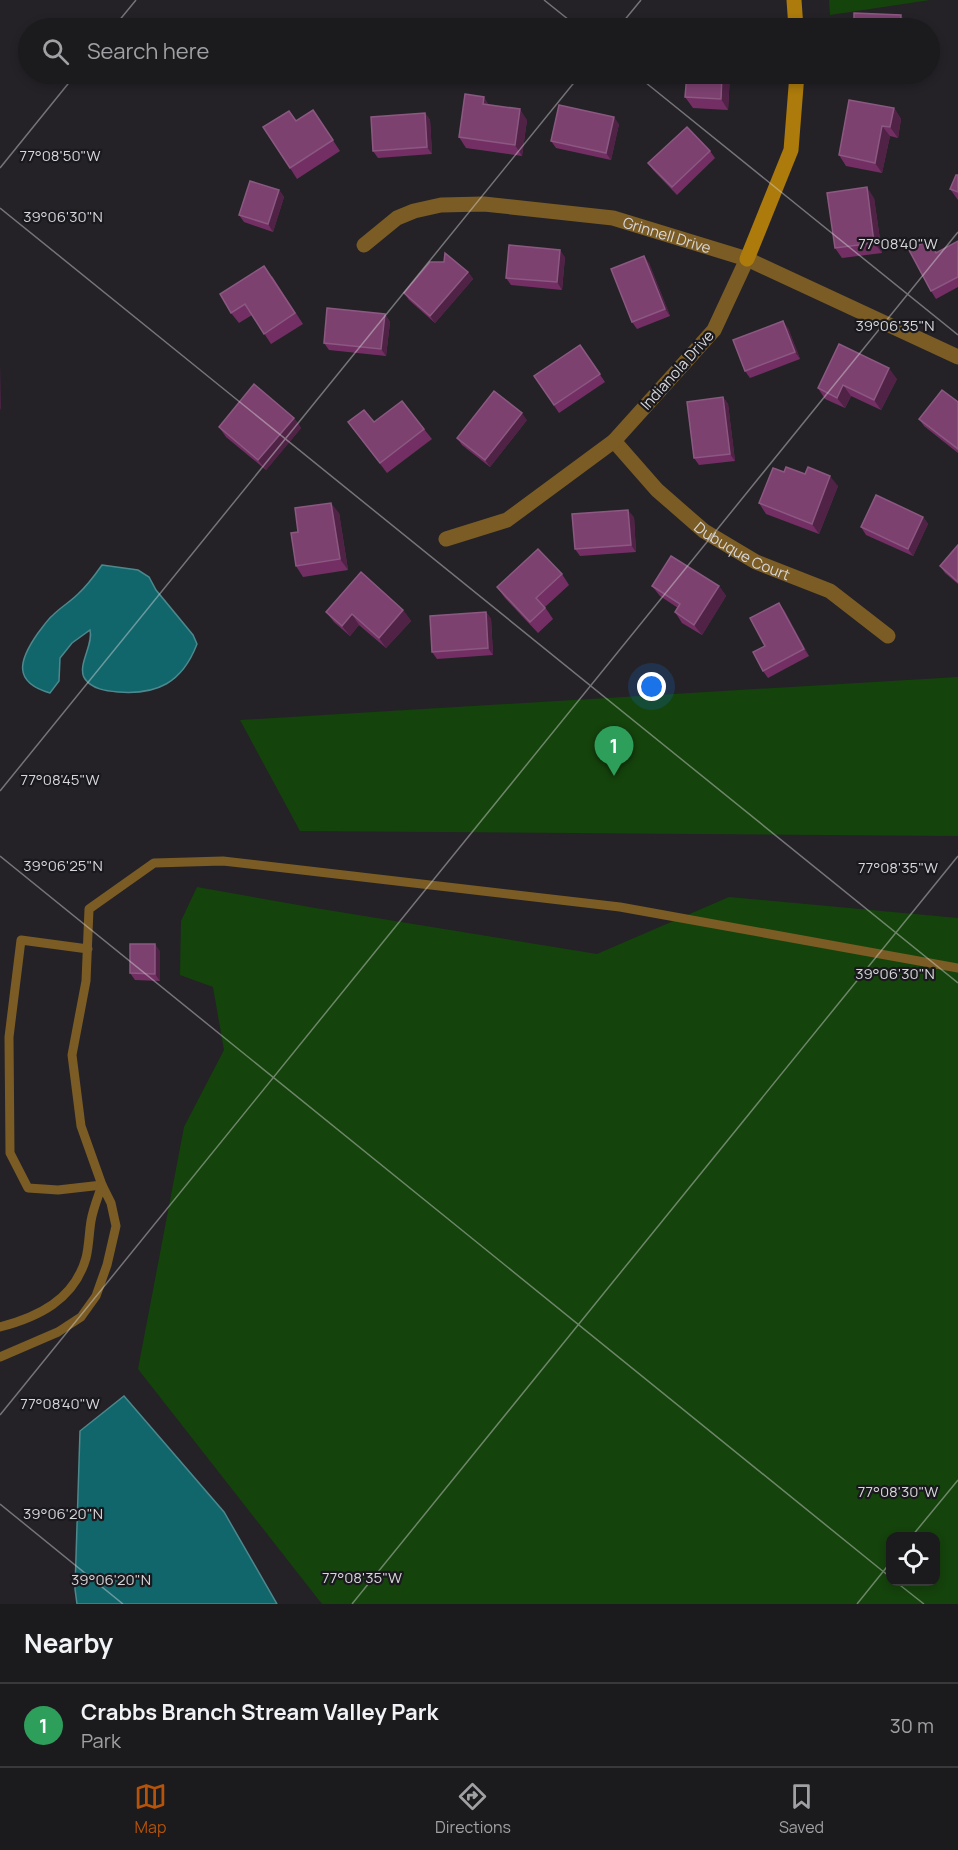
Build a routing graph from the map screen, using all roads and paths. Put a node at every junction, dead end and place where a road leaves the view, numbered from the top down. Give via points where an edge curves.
1 (794, 0) edge
2 (795, 18) edge
3 (796, 84) edge
4 (364, 245) dead end
5 (747, 259) junction
6 (958, 357) edge
7 (614, 441) junction
8 (446, 539) dead end
9 (888, 636) dead end
10 (88, 949) junction
11 (958, 968) edge
12 (102, 1185) junction
13 (0, 1327) edge
14 (0, 1357) edge

1 - 2 street
3 - 5 street, Indianola Drive via 791,150
4 - 5 street, Grinnell Drive via 397,218 414,211 441,205 483,204 614,218
5 - 6 street, Grinnell Drive
5 - 7 street, Indianola Drive via 714,330
7 - 8 street, Indianola Drive via 507,520
7 - 9 street, Dubuque Court via 657,490 704,531 756,562 830,591
10 - 11 lane via 89,909 154,863 223,861 620,907
10 - 12 lane via 72,1055 81,1126
10 - 12 lane via 21,940 9,1037 10,1153 28,1188 58,1190
12 - 13 lane via 91,1218 86,1259 62,1299 45,1311
12 - 14 lane via 116,1226 96,1296 81,1317 58,1332

